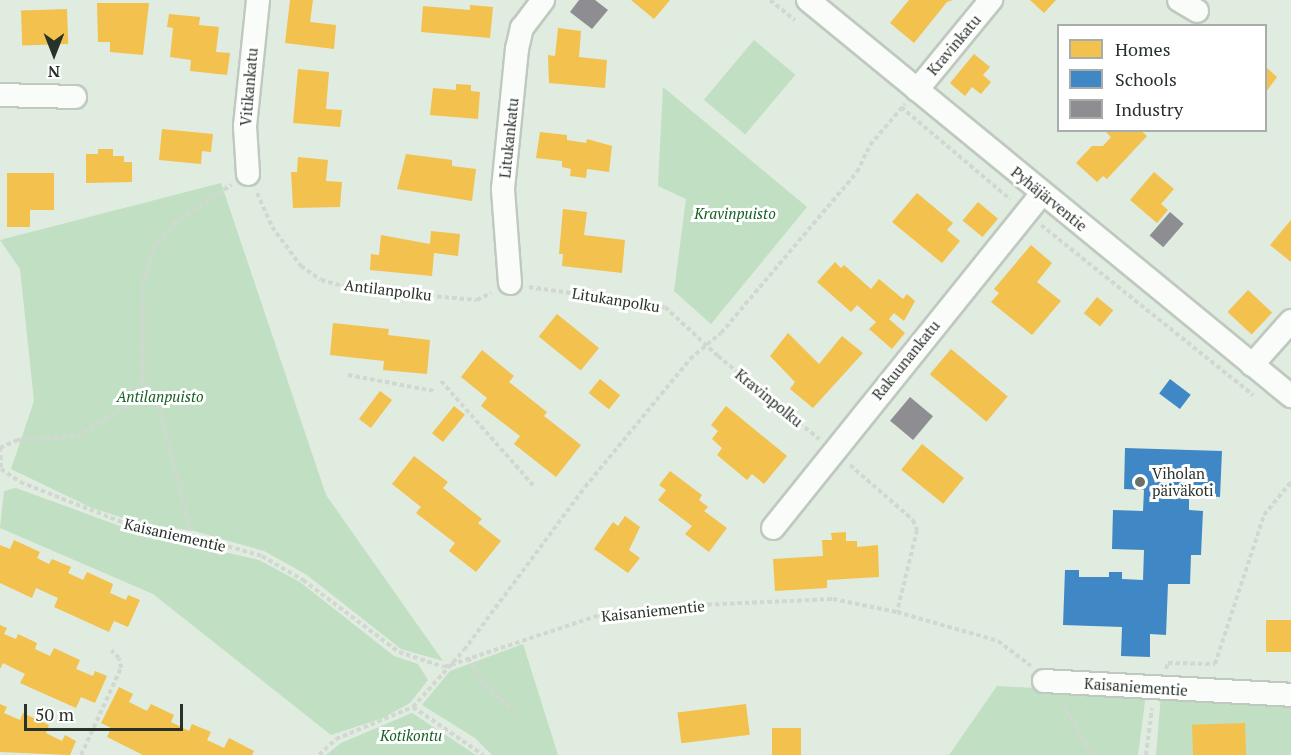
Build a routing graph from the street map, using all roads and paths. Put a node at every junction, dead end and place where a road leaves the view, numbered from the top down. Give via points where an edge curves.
1 (258, 0) edge
2 (543, 0) edge
3 (808, 0) edge
4 (991, 0) edge
5 (917, 90) junction
6 (0, 95) edge
7 (75, 98) dead end
8 (248, 174) junction
9 (1042, 193) junction
10 (510, 283) junction
11 (1291, 321) edge
12 (707, 344) junction
13 (1252, 365) junction
14 (348, 375) dead end
15 (441, 381) dead end
16 (143, 383) junction
17 (434, 391) dead end
18 (1291, 396) edge
19 (0, 448) edge
20 (833, 450) junction
21 (1291, 482) edge
22 (533, 485) dead end
23 (773, 528) dead end
24 (192, 536) junction
25 (897, 612) junction
26 (111, 650) dead end
27 (468, 658) junction
28 (1168, 663) dead end
29 (444, 667) junction
30 (1044, 681) junction
31 (1154, 689) junction
32 (1291, 695) edge
33 (413, 706) junction
34 (515, 711) dead end
35 (81, 755) edge
36 (319, 755) edge
37 (483, 755) edge
38 (1092, 755) edge
39 (1146, 755) edge

1 - 8 street, Vitikankatu via 245,126
2 - 10 street, Litukankatu via 522,28 518,48 503,189
3 - 5 street, Pyhäjärventie
4 - 5 street, Kravinkatu
5 - 9 street, Pyhäjärventie
5 - 12 path via 870,145 856,172
6 - 7 street
8 - 10 path, Antilanpolku via 272,227 301,266 321,280 355,289 477,300
8 - 16 path via 174,223 153,248 143,284
9 - 13 street, Pyhäjärventie
9 - 20 street, Rakuunankatu
10 - 12 path, Litukanpolku via 665,307
11 - 13 street
12 - 20 path, Kravinpolku
12 - 29 path via 690,359 585,487 464,650
13 - 18 street, Pyhäjärventie
14 - 17 path
15 - 22 path
16 - 19 path via 130,403 78,436 16,440
16 - 24 path via 158,403
19 - 24 path, Kaisaniementie via 1,469 20,482 137,528
20 - 23 street, Rakuunankatu
20 - 25 path, Kravinpolku via 913,520 917,530
21 - 28 path via 1264,515 1215,664
24 - 29 path, Kaisaniementie via 262,556 303,579 399,652
25 - 27 path, Kaisaniementie via 833,599 700,605 599,615
25 - 30 path, Kaisaniementie via 998,640 1024,658
26 - 35 path via 119,658 121,668
27 - 29 path, Kaisaniementie
27 - 34 path via 484,685
29 - 33 path
30 - 31 street, Kaisaniementie
30 - 38 path via 1062,702
31 - 32 street, Kaisaniementie
31 - 39 path
33 - 36 path via 336,739
33 - 37 path

